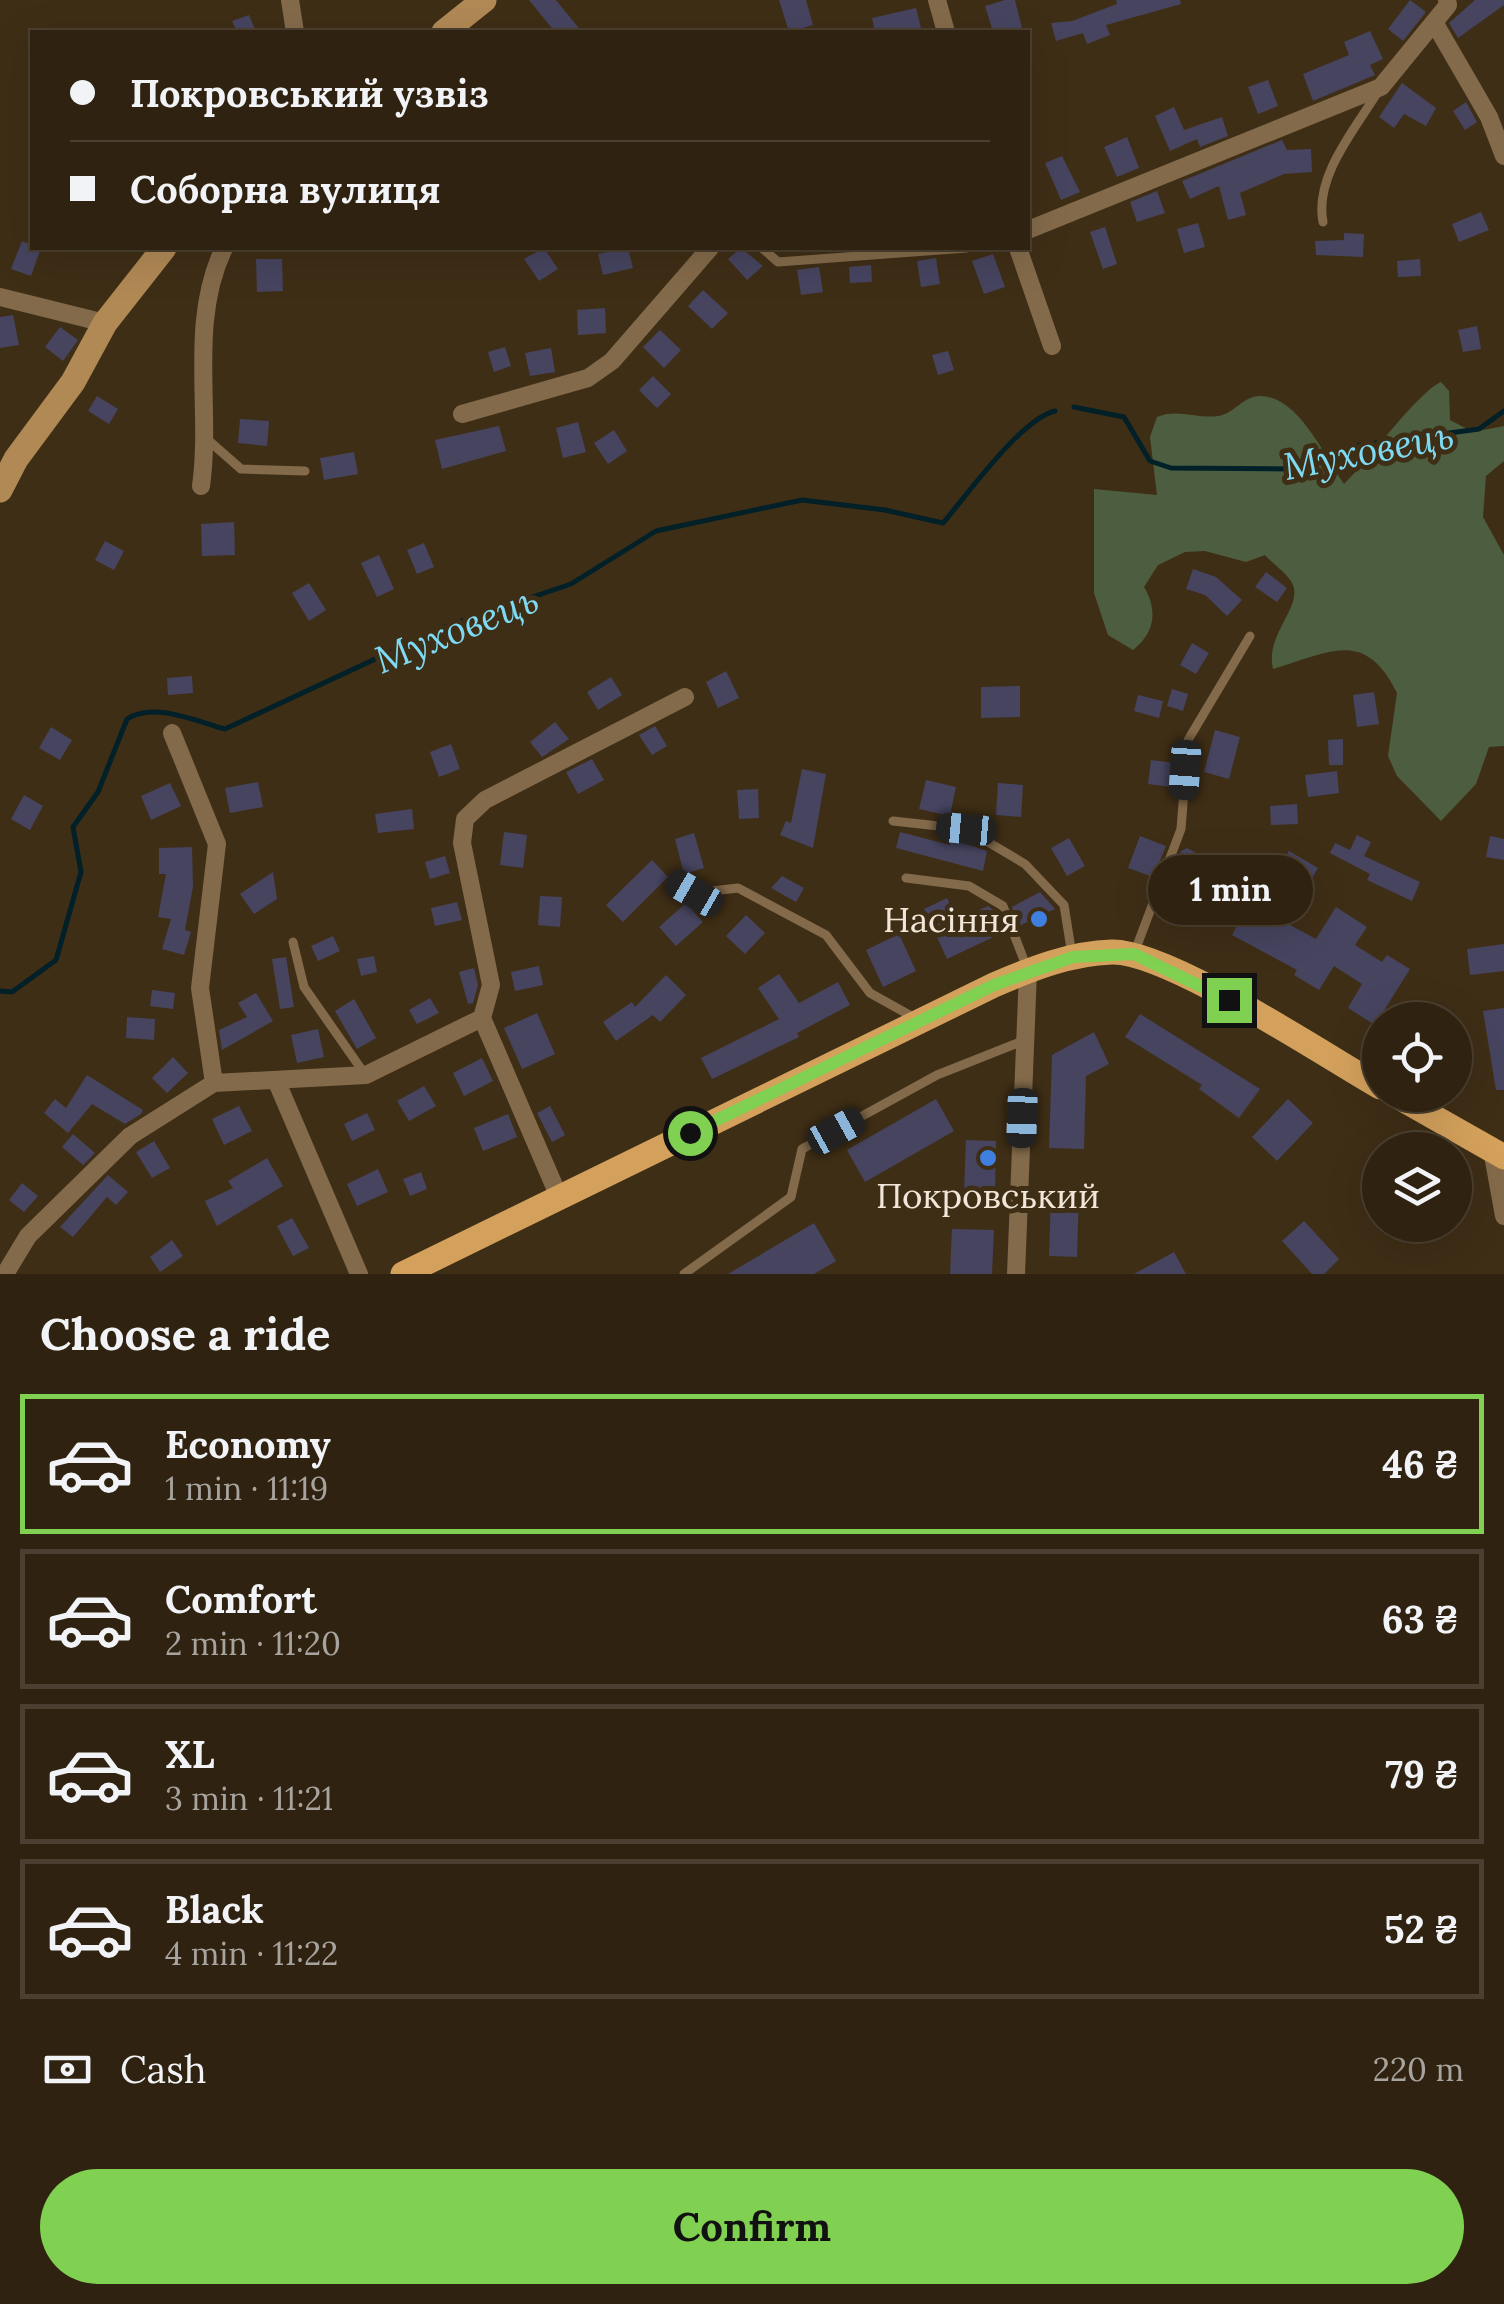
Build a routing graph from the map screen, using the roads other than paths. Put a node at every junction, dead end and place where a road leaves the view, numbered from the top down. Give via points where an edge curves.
1 (290, 0) edge
2 (484, 0) edge
3 (937, 0) edge
4 (1450, 2) edge
5 (1434, 22) junction
6 (296, 30) edge
7 (446, 30) edge
8 (945, 30) edge
9 (1381, 87) junction
10 (1504, 156) edge
11 (1323, 222) dead end
12 (1030, 229) edge
13 (162, 250) edge
14 (223, 250) edge
15 (708, 250) edge
16 (764, 250) edge
17 (940, 250) edge
18 (1019, 250) edge
19 (0, 297) edge
20 (104, 323) junction
21 (1052, 346) dead end
22 (462, 414) dead end
23 (208, 440) junction
24 (305, 471) dead end
25 (201, 486) dead end
26 (0, 490) edge
27 (1250, 636) dead end
28 (686, 696) dead end
29 (172, 733) dead end
30 (893, 821) dead end
31 (906, 878) dead end
32 (674, 882) dead end
33 (294, 942) dead end
34 (1123, 953) junction
35 (1073, 957) junction
36 (1028, 971) junction
37 (482, 1018) junction
38 (920, 1021) junction
39 (1024, 1040) junction
40 (366, 1075) junction
41 (1362, 1076) edge
42 (276, 1080) junction
43 (214, 1083) junction
44 (1425, 1112) edge
45 (1498, 1153) edge
46 (560, 1197) junction
47 (1504, 1216) edge
48 (5, 1274) edge
49 (359, 1274) edge
50 (403, 1274) edge
51 (684, 1274) edge
52 (1016, 1274) edge

1 - 6 street
2 - 7 main road
3 - 8 street
4 - 5 street
5 - 9 street
5 - 10 street
9 - 11 lane via 1319,200
9 - 12 street
13 - 20 main road
14 - 23 street via 212,272 200,376
15 - 22 street via 612,361 588,378
16 - 17 lane via 778,262
18 - 21 street
19 - 20 street
20 - 26 main road
23 - 24 lane via 241,469
23 - 25 street
27 - 34 lane via 1188,740 1181,829
28 - 37 street via 485,800 465,819 462,843 491,985
29 - 43 street via 217,844 200,988
30 - 35 lane via 966,829 1024,864 1064,905
31 - 36 lane via 969,886 1003,906
32 - 38 lane via 694,893 738,888 826,935 870,993
33 - 40 lane via 304,987
34 - 35 main road
34 - 41 main road via 1194,980
35 - 36 main road
36 - 38 main road
36 - 39 street
37 - 40 street
37 - 46 street
38 - 46 main road
39 - 51 lane via 938,1075 802,1149 792,1196
39 - 52 street
40 - 42 street
42 - 43 street
42 - 49 street
43 - 48 street via 130,1136 28,1236
44 - 45 main road
45 - 47 street
46 - 50 main road

